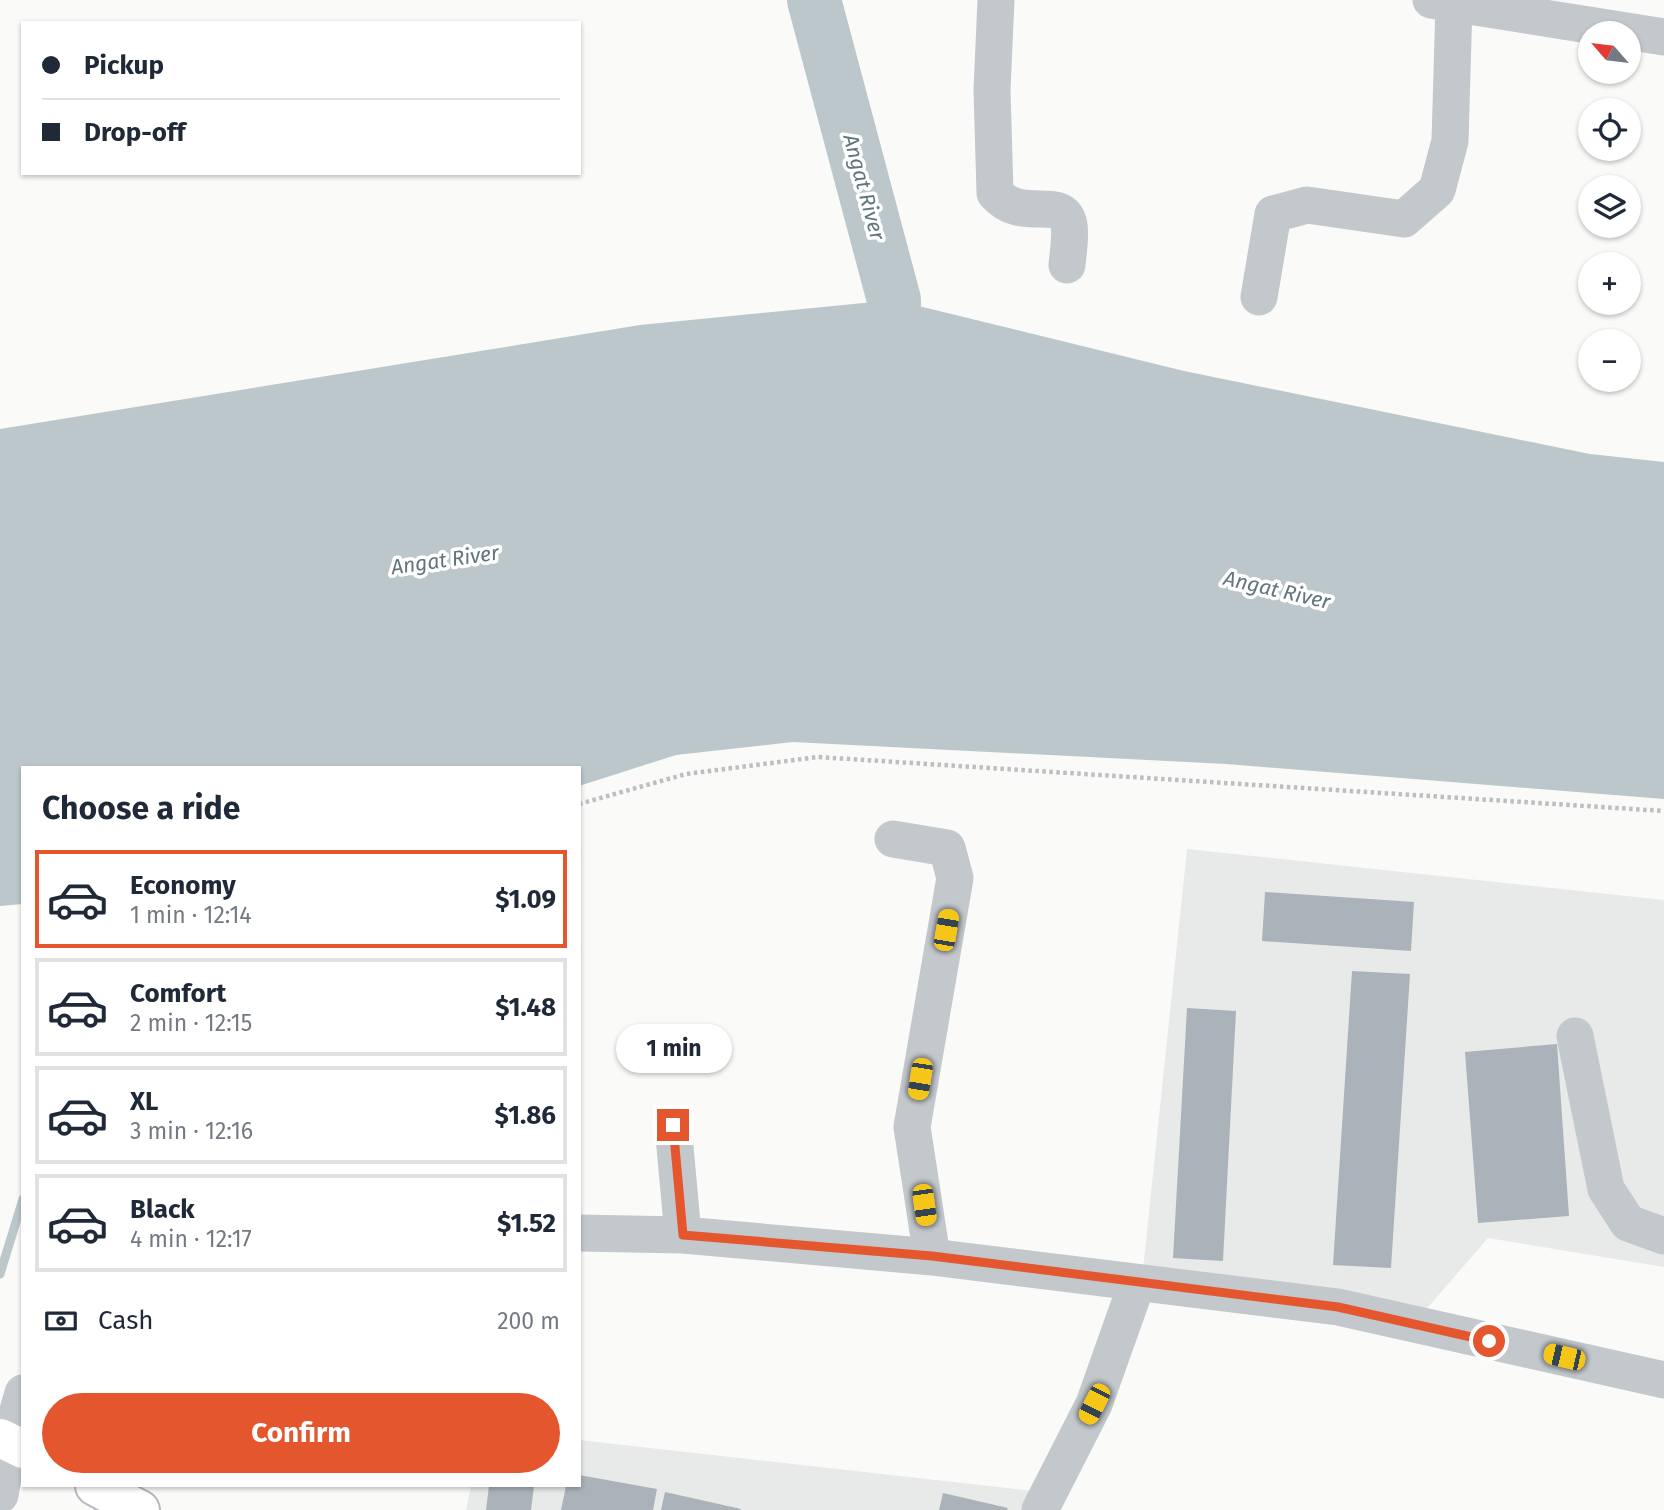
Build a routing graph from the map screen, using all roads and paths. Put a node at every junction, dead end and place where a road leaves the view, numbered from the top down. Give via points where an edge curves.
1 (996, 0) edge
2 (1442, 2) edge
3 (1664, 37) edge
4 (1067, 265) dead end
5 (1259, 297) dead end
6 (581, 803) edge
7 (1664, 811) edge
8 (893, 839) dead end
9 (1575, 1035) dead end
10 (673, 1125) dead end
11 (581, 1233) edge
12 (683, 1235) junction
13 (1664, 1236) edge
14 (932, 1256) junction
15 (1137, 1283) junction
16 (1664, 1380) edge
17 (21, 1401) edge
18 (10, 1443) edge
19 (97, 1487) edge
20 (0, 1495) edge
21 (139, 1510) edge
22 (1040, 1510) edge

1 - 4 street via 992,90 995,193 1003,203 1019,210 1056,208 1065,213
2 - 3 street
2 - 5 street via 1450,141 1437,190 1404,219 1307,205 1272,214
6 - 7 path via 686,774 818,757
8 - 14 street via 947,848 955,878 912,1127
9 - 13 street via 1606,1189 1628,1223
10 - 12 street
11 - 12 street
12 - 14 street
14 - 15 street
15 - 16 street via 1338,1307
15 - 22 street via 1094,1404
17 - 18 street
18 - 20 street
19 - 21 main road

